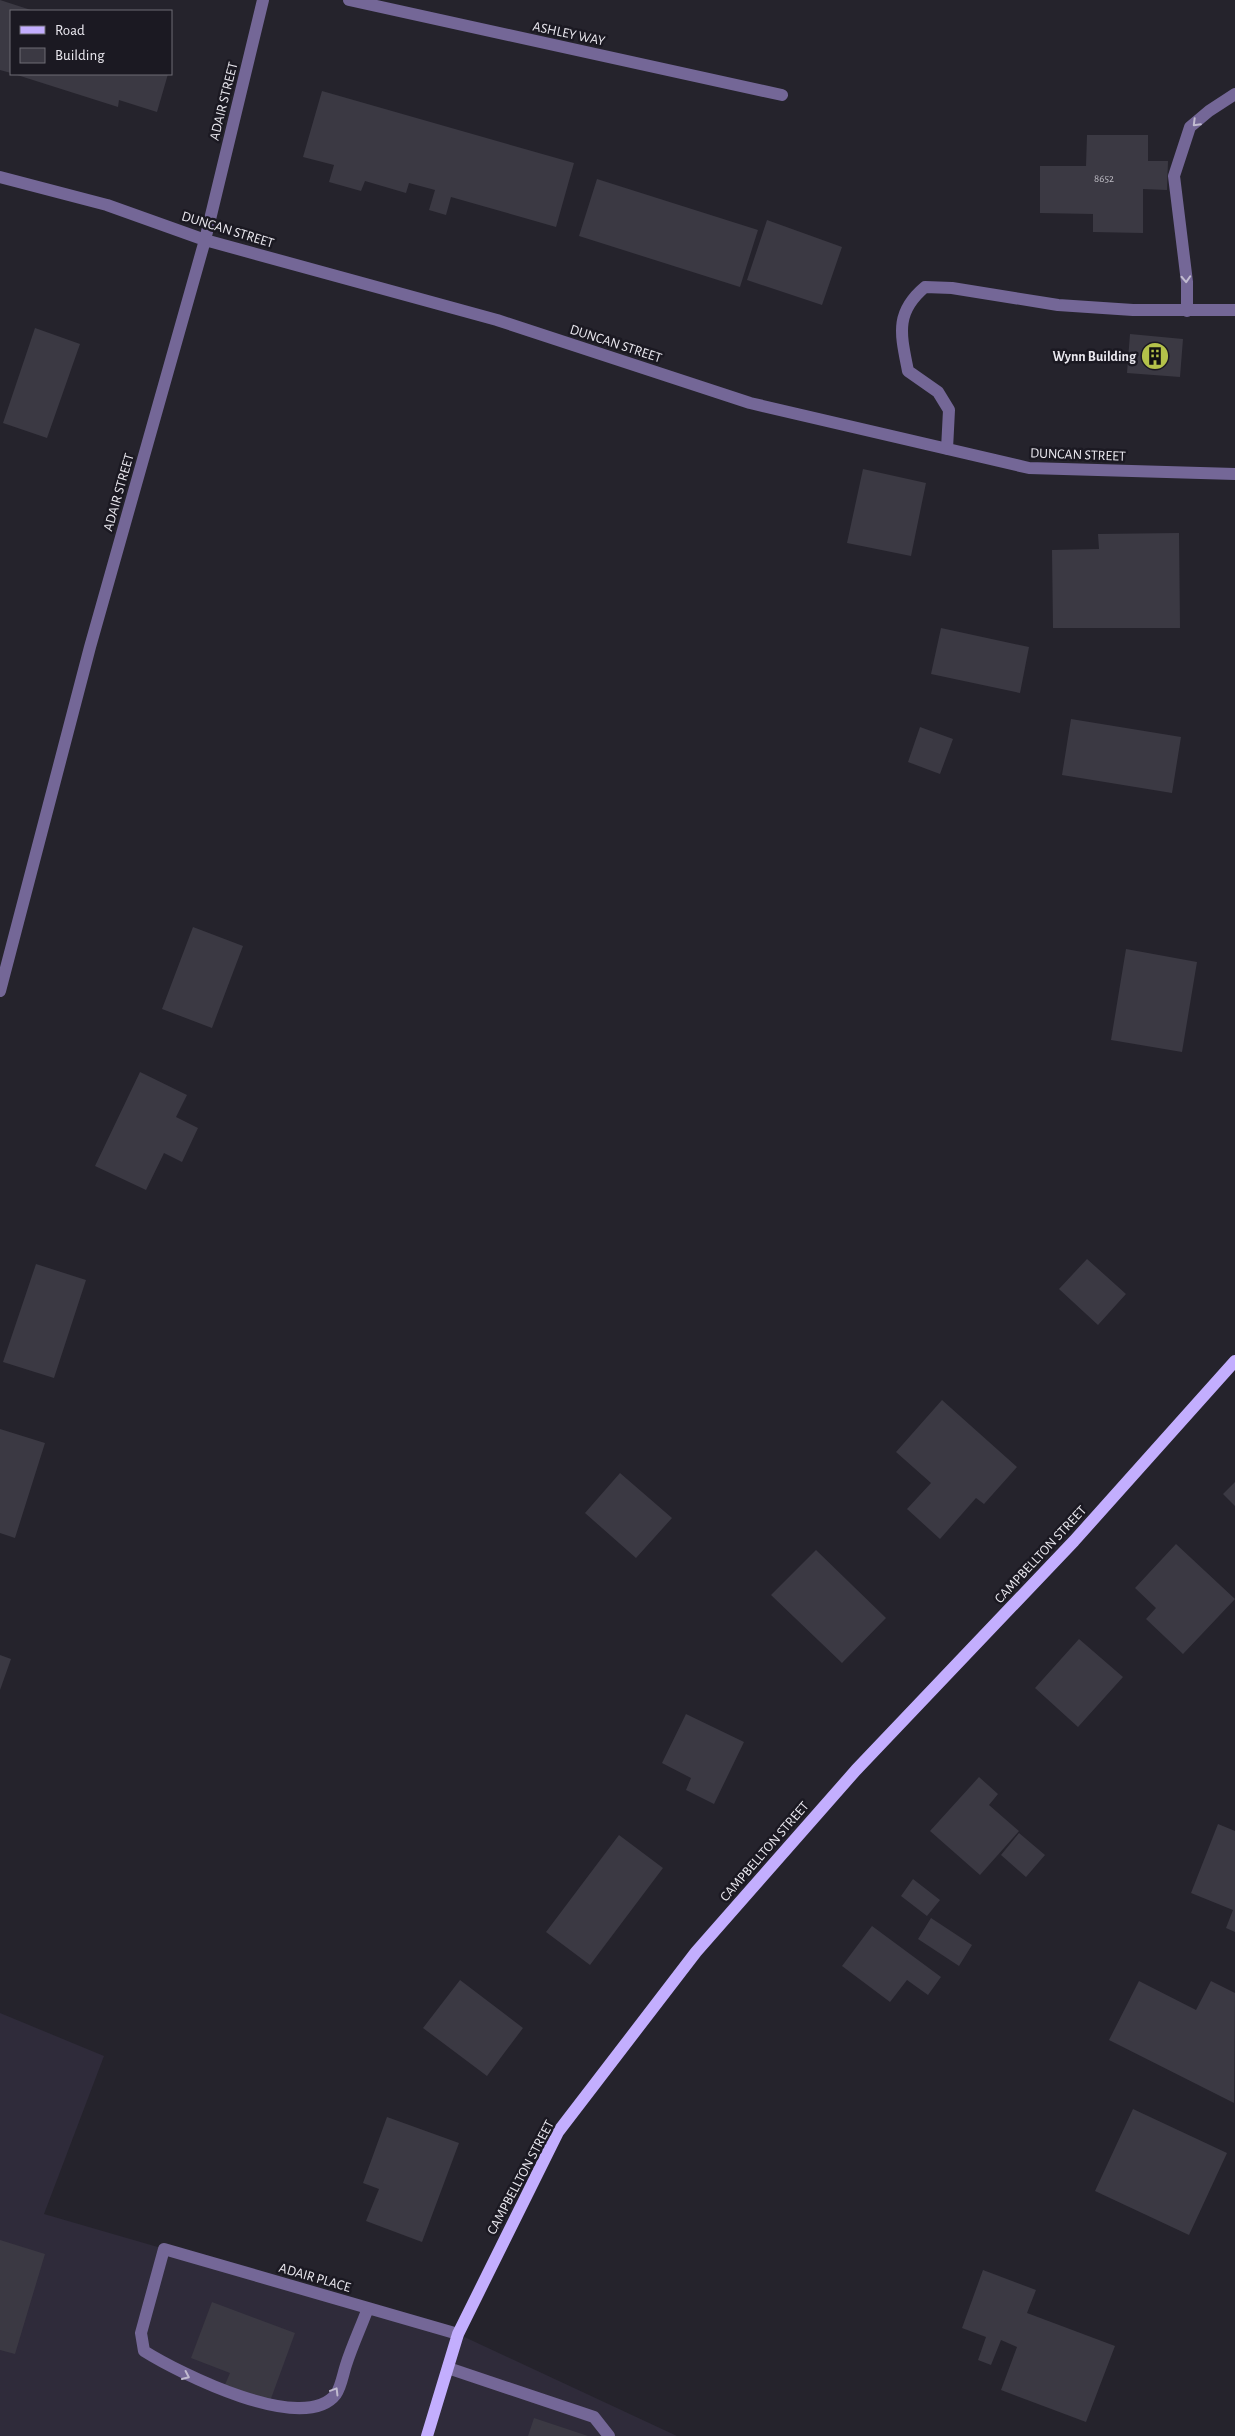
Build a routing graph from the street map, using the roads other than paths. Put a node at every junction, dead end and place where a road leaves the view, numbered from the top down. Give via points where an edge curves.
1 (263, 0) edge
2 (349, 0) edge
3 (1235, 94) edge
4 (782, 95) dead end
5 (0, 177) edge
6 (205, 240) junction
7 (1235, 310) edge
8 (1187, 311) junction
9 (947, 449) junction
10 (1235, 474) edge
11 (0, 991) edge
12 (1235, 1360) edge
13 (368, 2308) junction
14 (458, 2334) junction
15 (448, 2368) junction
16 (427, 2436) edge
17 (609, 2436) edge

1 - 6 street, ADAIR STREET
2 - 4 street, ASHLEY WAY
3 -> 8 street via 1208,110 1190,127 1174,176 1187,282
5 - 6 street, DUNCAN STREET via 107,205
6 - 9 street, DUNCAN STREET via 497,320 750,403
6 - 11 street, ADAIR STREET via 90,647
7 - 8 street
8 - 9 street via 1058,305 952,288 925,287 910,299 900,330 908,371 938,392 949,410
9 - 10 street, DUNCAN STREET via 1029,468
12 - 14 main road, CAMPBELLTON STREET via 1074,1541 856,1770 696,1952 558,2132
13 -> 13 street, ADAIR PLACE via 164,2249 141,2333 144,2351 179,2373 233,2397 291,2409 321,2407 336,2394
13 - 14 street, ADAIR PLACE
14 - 15 main road, CAMPBELLTON STREET
15 - 16 main road, CAMPBELLTON STREET
15 - 17 street via 594,2417

